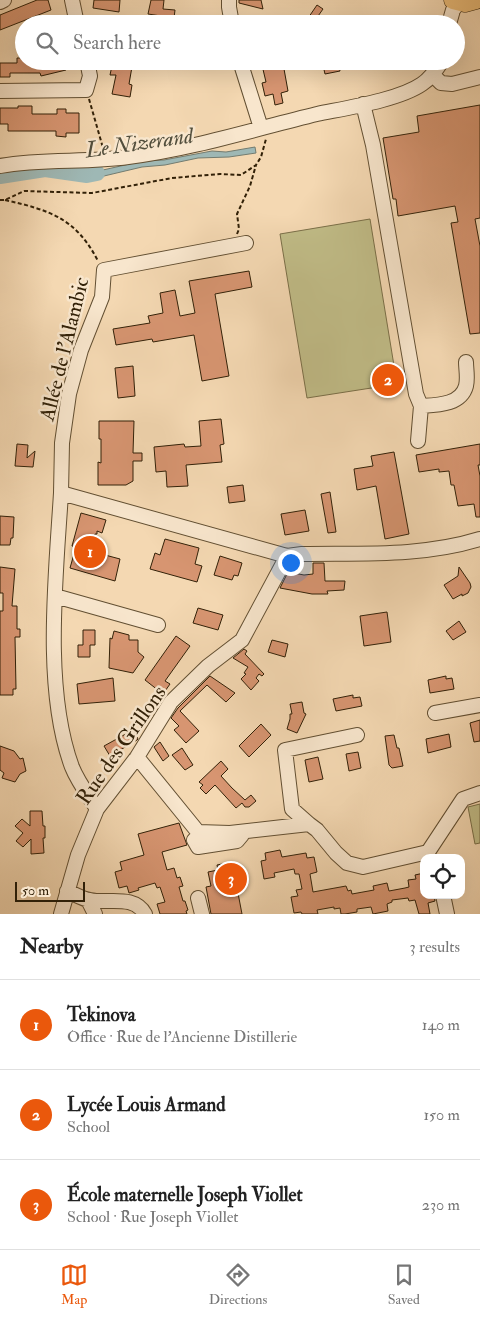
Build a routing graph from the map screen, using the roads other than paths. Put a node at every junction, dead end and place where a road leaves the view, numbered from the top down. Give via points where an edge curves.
1 (4, 0) edge
2 (72, 0) edge
3 (229, 0) edge
4 (0, 2) edge
5 (464, 2) edge
6 (75, 15) edge
7 (230, 15) edge
8 (451, 15) edge
9 (89, 70) edge
10 (243, 70) edge
11 (436, 70) edge
12 (433, 74) junction
13 (480, 78) edge
14 (0, 91) edge
15 (362, 104) junction
16 (263, 134) junction
17 (0, 166) edge
18 (246, 243) dead end
19 (466, 362) dead end
20 (421, 406) junction
21 (418, 441) dead end
22 (61, 493) junction
23 (480, 539) edge
24 (287, 556) junction
25 (55, 596) junction
26 (158, 625) dead end
27 (480, 705) edge
28 (435, 713) dead end
29 (357, 735) dead end
30 (137, 757) junction
31 (480, 793) edge
32 (98, 809) junction
33 (309, 824) junction
34 (434, 851) edge
35 (67, 891) junction
36 (198, 898) dead end
37 (444, 899) edge
38 (88, 900) junction
39 (61, 914) edge
40 (96, 914) edge
41 (145, 914) edge
42 (202, 914) edge
43 (447, 914) edge

1 - 4 street
2 - 6 street
3 - 7 street
5 - 8 street
9 - 14 street via 86,90
10 - 16 street
11 - 12 street
12 - 13 street via 442,84
12 - 15 street via 408,91
15 - 16 street
15 - 20 street via 373,145 416,394
16 - 17 street via 107,160 26,162
18 - 22 street, Allée de l'Alambic via 104,270 102,298 81,350 69,394 62,443
19 - 20 street via 466,386 462,394 451,402
20 - 21 street
22 - 24 street
22 - 25 street, Allée de l'Alambic
23 - 24 street via 456,547 412,553
24 - 30 street, Rue des Grillons via 242,640 208,666 172,702
25 - 26 street
25 - 32 street, Allée de l'Alambic via 55,682 62,731 75,773
27 - 28 street
29 - 33 street via 285,750 292,809
30 - 32 street, Rue des Grillons
30 - 33 street via 201,834 194,840 198,847 237,841 246,831
31 - 34 street via 463,799
32 - 35 street, Rue des Grillons
33 - 34 street via 347,863 363,867
35 - 38 street
35 - 39 street, Rue des Grillons
36 - 42 street
37 - 43 street
38 - 40 street
38 - 41 street via 128,901 137,904

